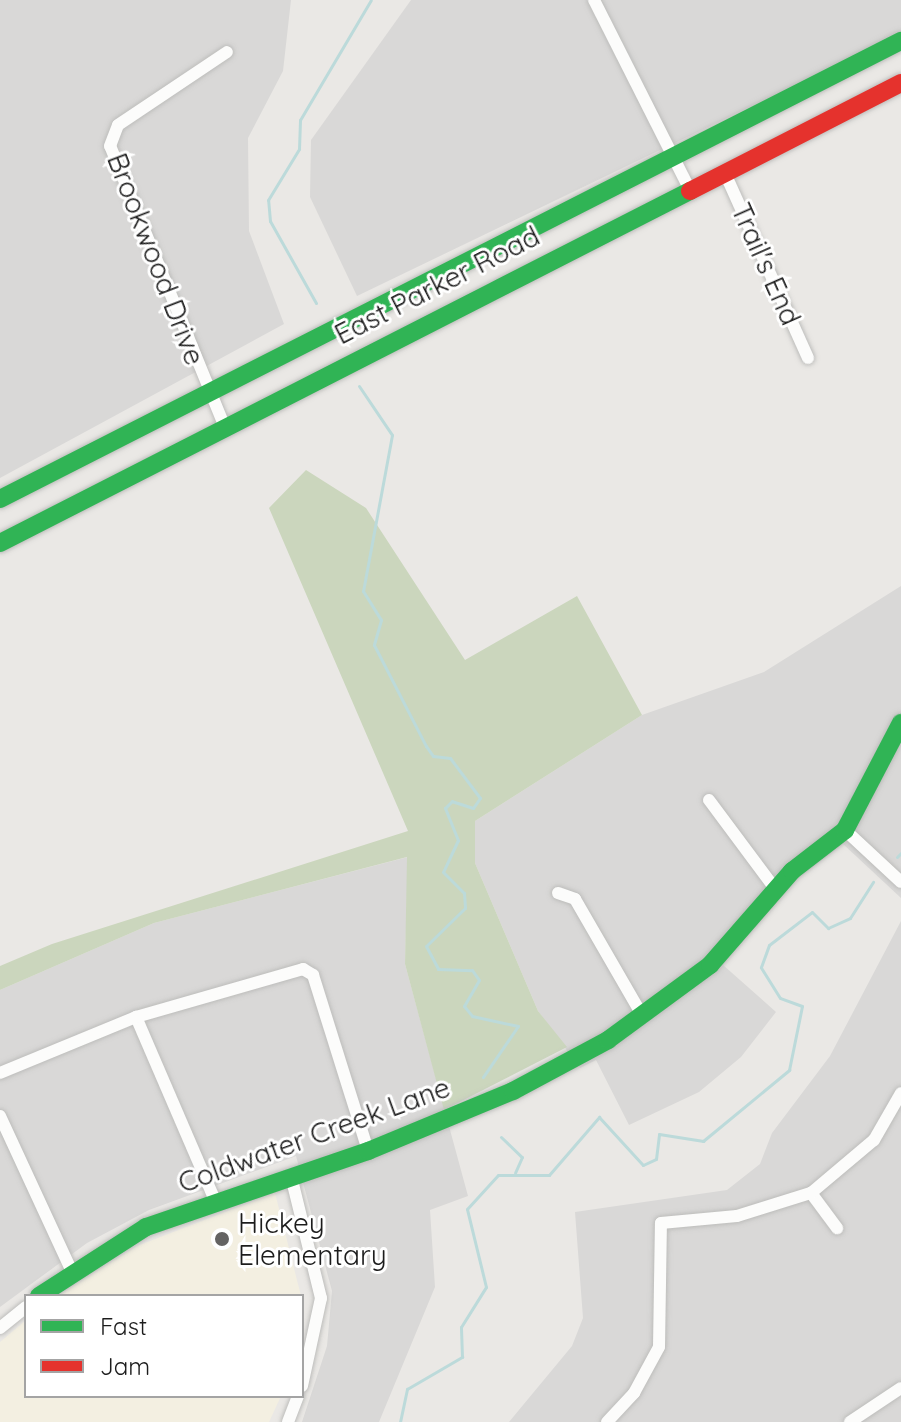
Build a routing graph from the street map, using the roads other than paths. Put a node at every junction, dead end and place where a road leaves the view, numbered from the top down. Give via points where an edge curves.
1 (594, 0) edge
2 (901, 41) edge
3 (227, 52) dead end
4 (901, 83) edge
5 (672, 155) junction
6 (724, 171) junction
7 (689, 188) junction
8 (808, 358) dead end
9 (208, 390) junction
10 (224, 425) junction
11 (0, 499) edge
12 (0, 543) edge
13 (901, 723) edge
14 (709, 800) dead end
15 (845, 830) junction
16 (901, 882) edge
17 (776, 890) junction
18 (558, 893) dead end
19 (642, 1015) junction
20 (136, 1017) junction
21 (0, 1073) edge
22 (901, 1093) edge
23 (0, 1116) edge
24 (368, 1151) junction
25 (291, 1176) junction
26 (811, 1193) junction
27 (214, 1198) junction
28 (837, 1228) dead end
29 (71, 1270) junction
30 (41, 1294) edge
31 (24, 1309) edge
32 (0, 1328) edge
33 (304, 1377) edge
34 (899, 1393) edge
35 (297, 1398) edge
36 (288, 1422) edge
37 (607, 1422) edge
38 (850, 1422) edge

1 - 5 street
2 - 5 main road, East Parker Road
3 - 9 street, Brookwood Drive via 118,125 110,146
4 - 6 main road, East Parker Road
5 - 7 street
5 - 9 main road, East Parker Road
6 - 7 main road, East Parker Road
6 - 8 street, Trail's End
7 - 10 main road, East Parker Road
9 - 10 street, Brookwood Drive
9 - 11 main road, East Parker Road
10 - 12 main road, East Parker Road
13 - 15 main road, Coldwater Creek Lane
14 - 17 street
15 - 16 street
15 - 17 main road, Coldwater Creek Lane
17 - 19 main road, Coldwater Creek Lane via 710,965
18 - 19 street via 575,899
19 - 24 main road, Coldwater Creek Lane via 513,1091
20 - 21 street
20 - 24 street via 303,969 313,975
20 - 27 street
22 - 26 street via 874,1140
23 - 29 street
24 - 25 main road, Coldwater Creek Lane
25 - 27 main road, Coldwater Creek Lane
25 - 33 street via 321,1298
26 - 28 street
26 - 37 street via 737,1216 661,1223 659,1347
27 - 29 main road, Coldwater Creek Lane
29 - 30 main road, Coldwater Creek Lane
31 - 32 street
34 - 38 street
35 - 36 street

